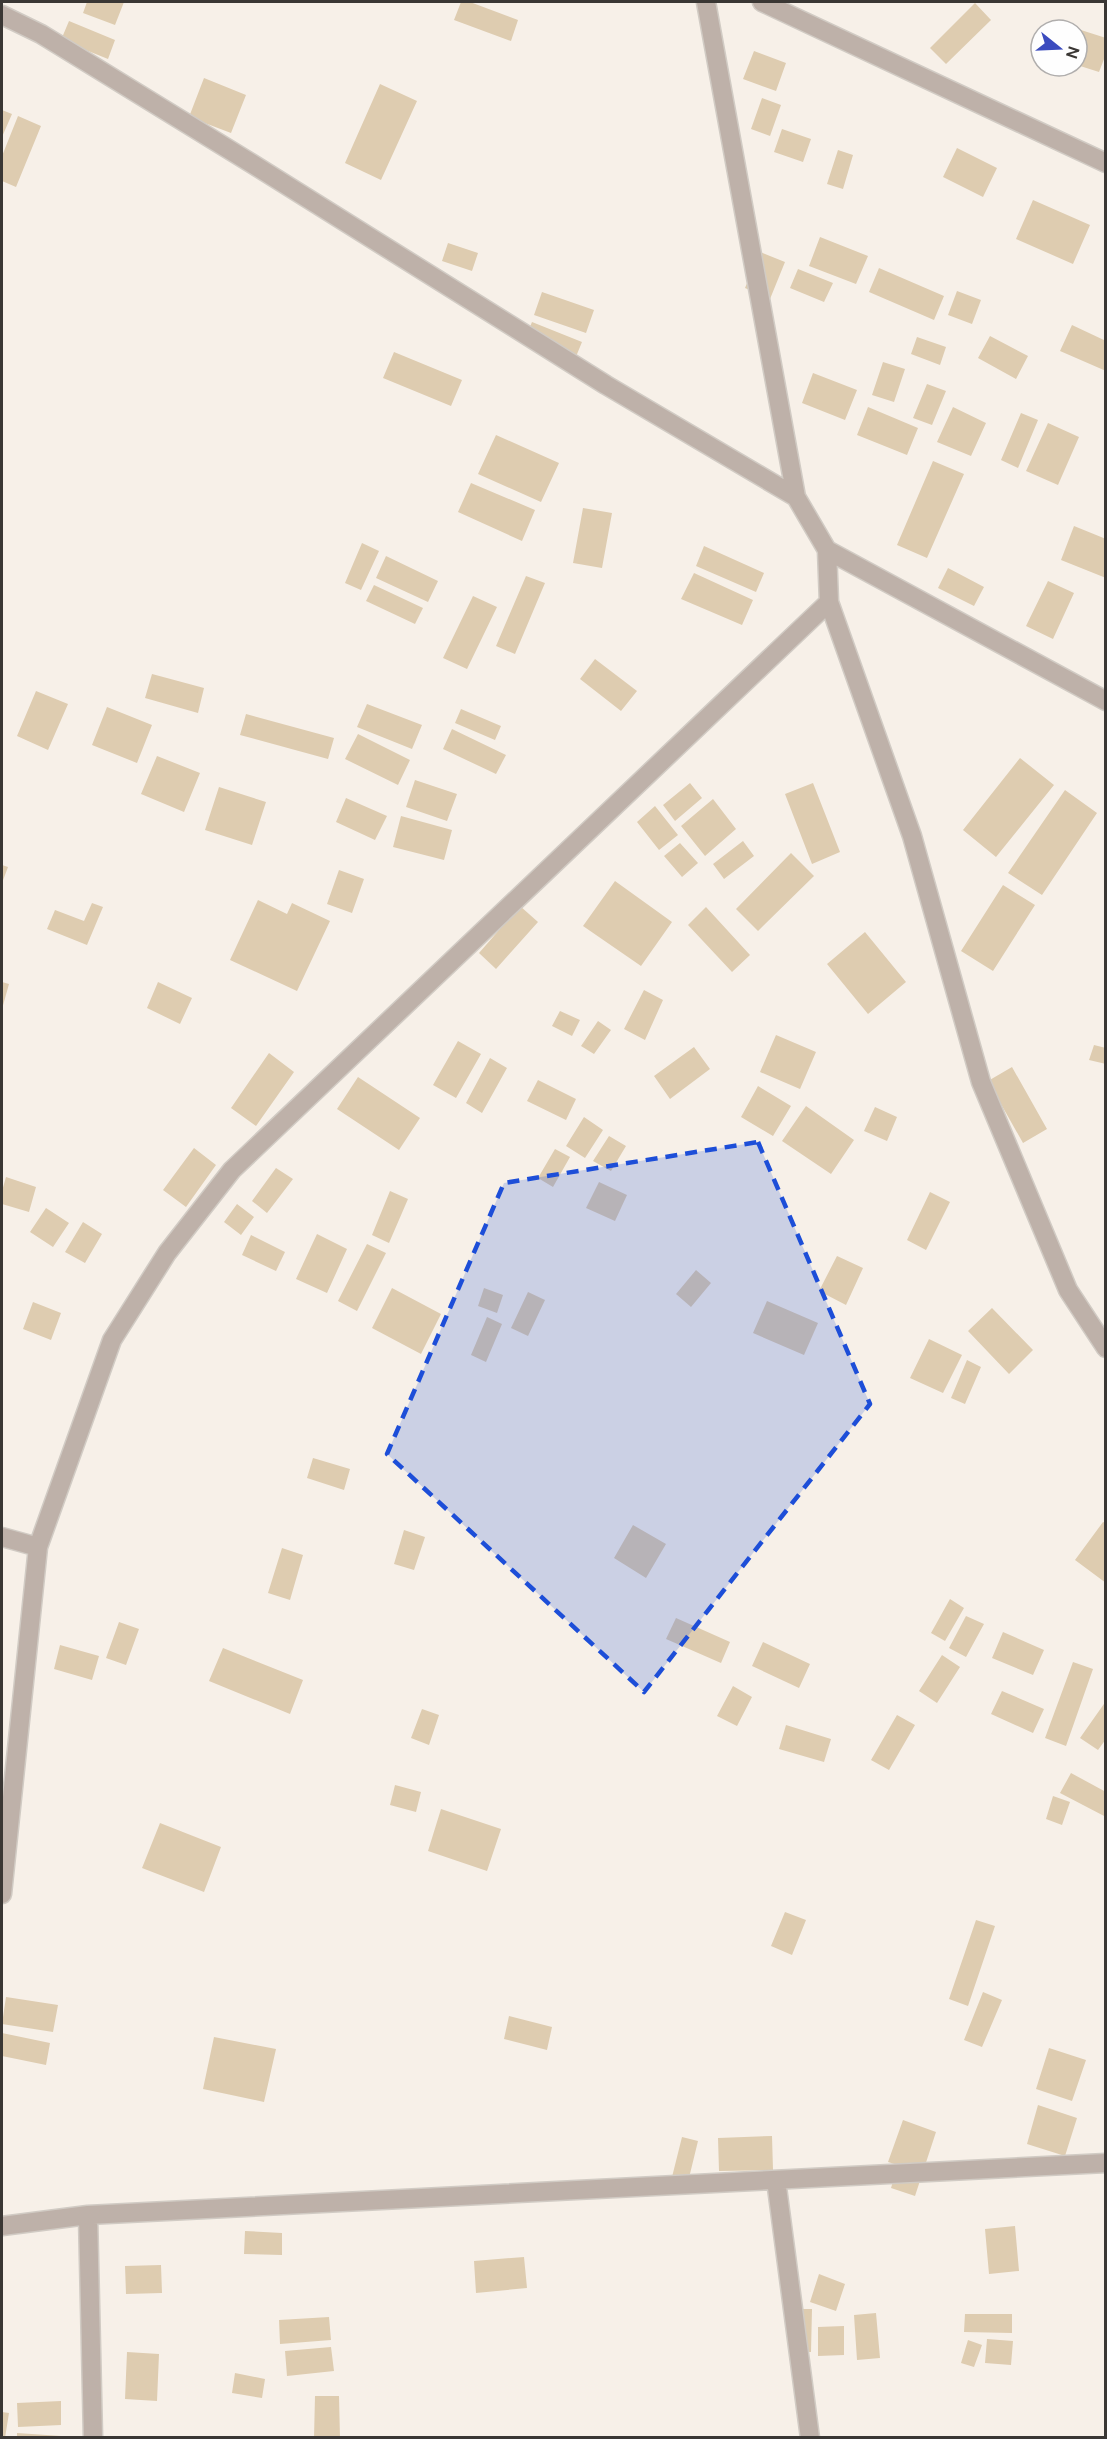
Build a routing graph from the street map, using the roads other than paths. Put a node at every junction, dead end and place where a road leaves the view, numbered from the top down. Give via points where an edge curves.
1 (706, 2) edge
2 (762, 2) edge
3 (2, 15) edge
4 (1106, 163) edge
5 (796, 497) junction
6 (827, 550) junction
7 (829, 602) junction
8 (1106, 701) edge
9 (1106, 1348) edge
10 (2, 1537) edge
11 (38, 1547) junction
12 (2, 1894) edge
13 (1106, 2163) edge
14 (776, 2180) junction
15 (88, 2216) junction
16 (2, 2226) edge
17 (93, 2438) edge
18 (810, 2438) edge

1 - 5 street
2 - 4 street
3 - 5 street via 40,34 606,385
5 - 6 street
6 - 7 street
6 - 8 street
7 - 9 street via 912,836 981,1082 1068,1290
7 - 11 street via 232,1170 167,1253 112,1341
10 - 11 street
11 - 12 street
13 - 14 street
14 - 15 street
14 - 18 street
15 - 16 street
15 - 17 street

